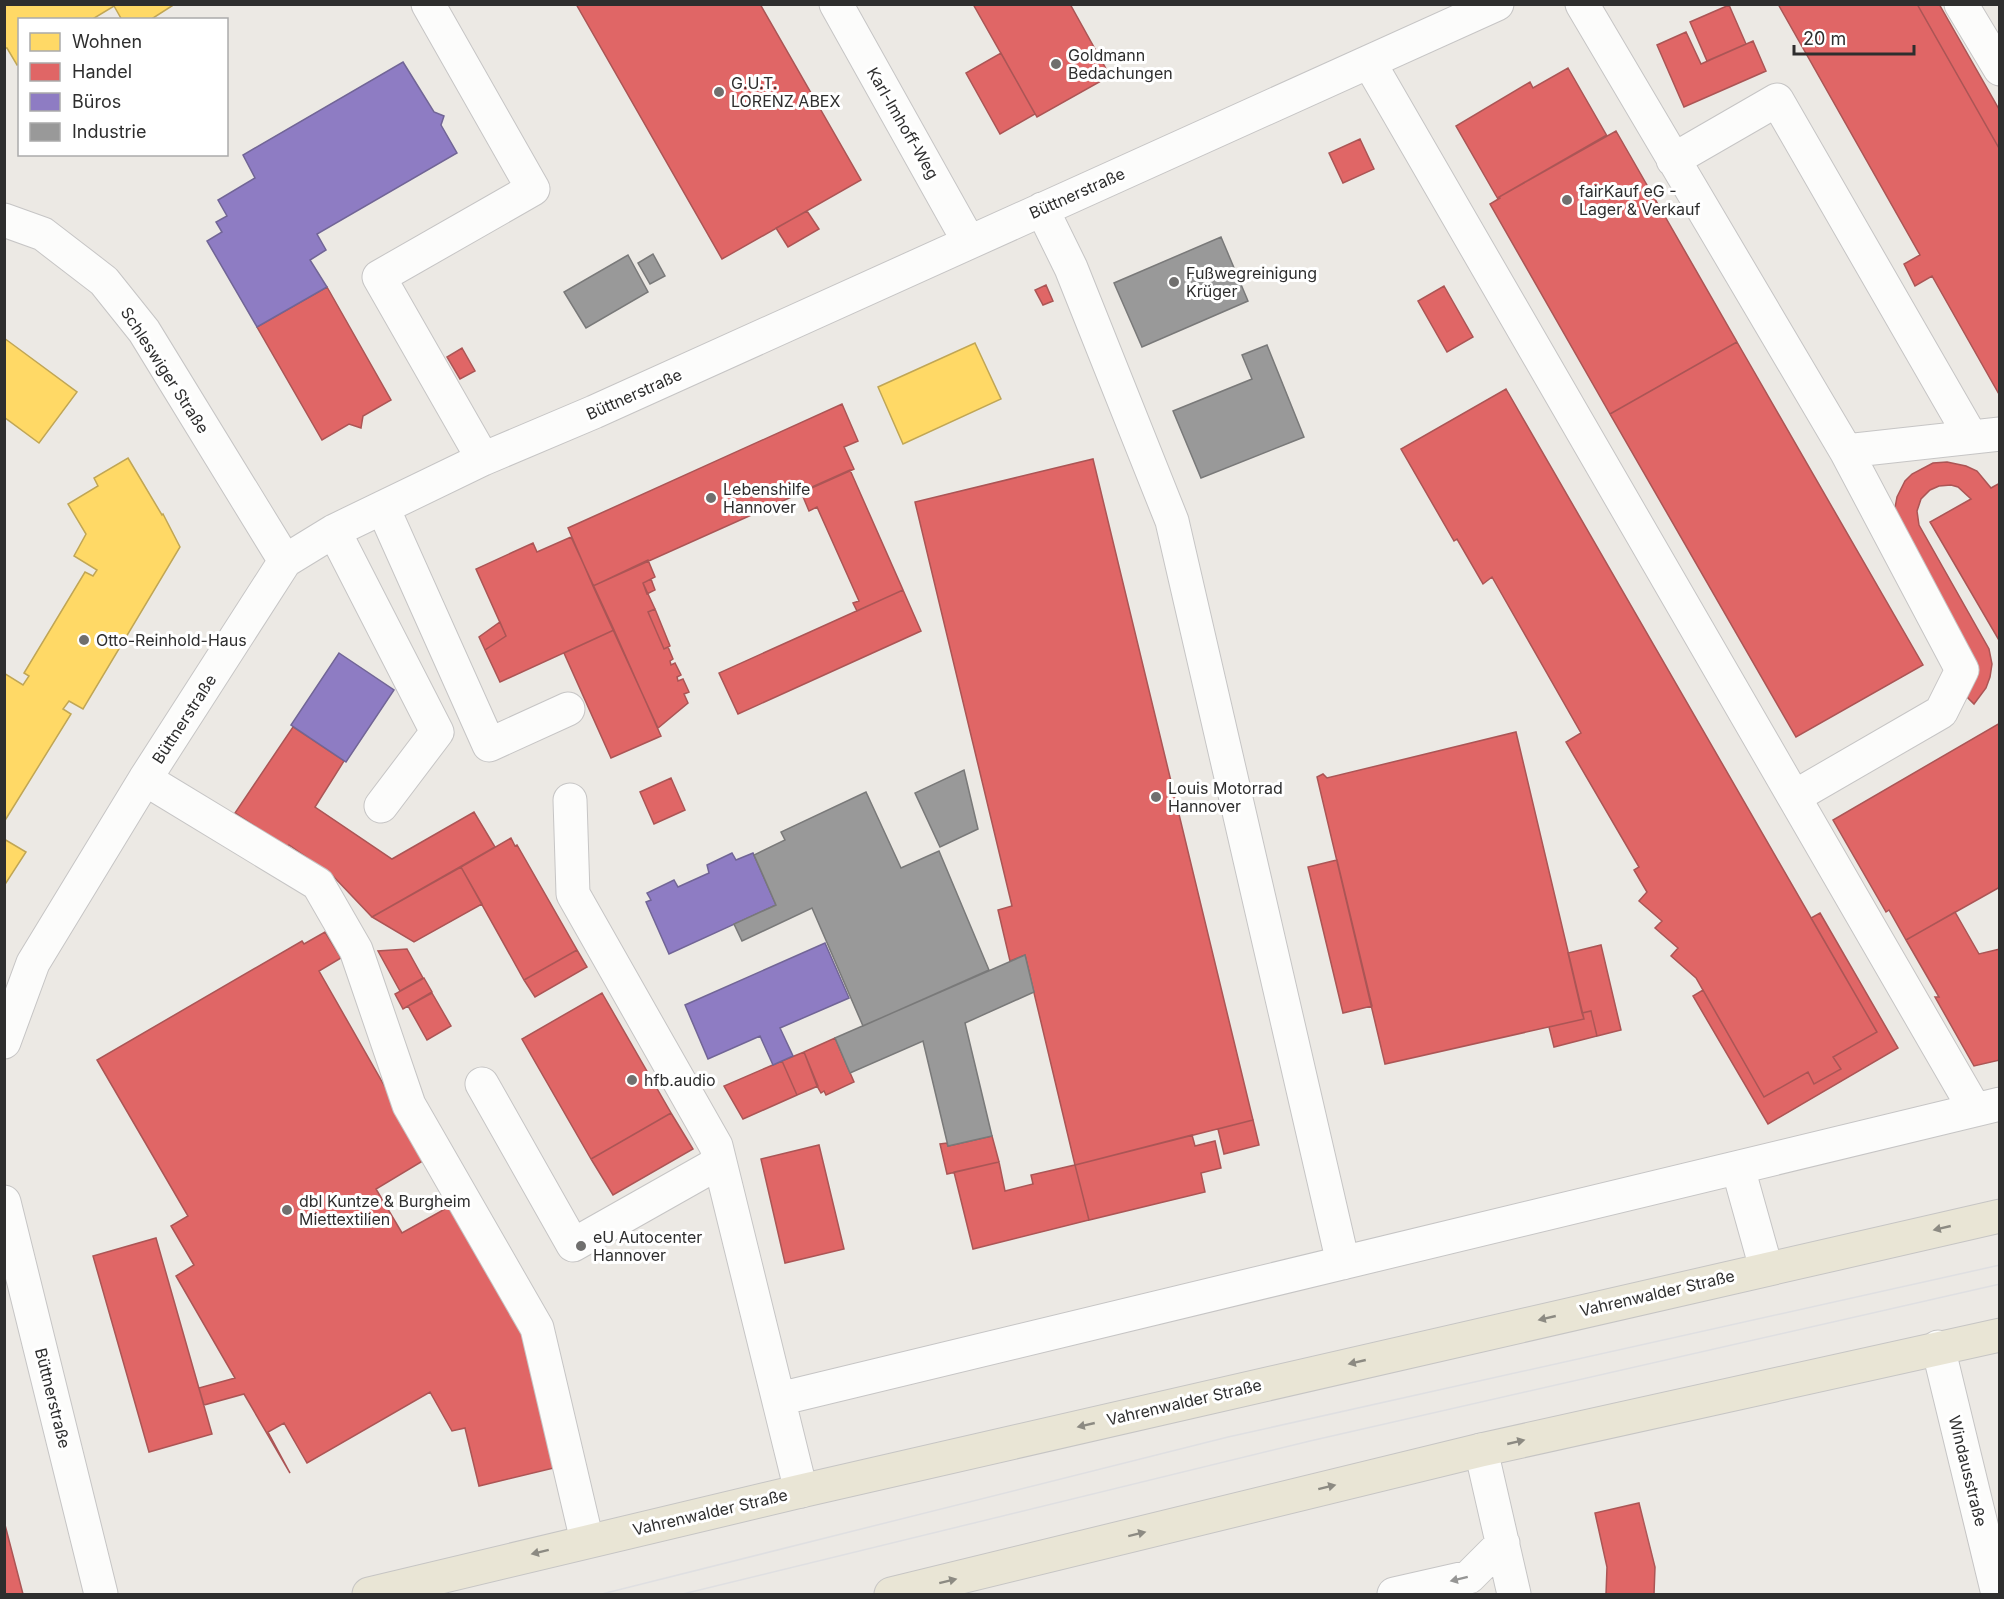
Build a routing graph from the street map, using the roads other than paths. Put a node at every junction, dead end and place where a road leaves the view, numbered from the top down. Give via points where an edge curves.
1 (428, 4) edge
2 (836, 4) edge
3 (1497, 4) edge
4 (1582, 4) edge
5 (1961, 4) edge
6 (1369, 62) junction
7 (2000, 69) edge
8 (1673, 160) junction
9 (1042, 209) junction
10 (4, 220) edge
11 (969, 242) junction
12 (1985, 435) edge
13 (1846, 451) junction
14 (483, 459) junction
15 (383, 508) junction
16 (334, 531) junction
17 (285, 561) junction
18 (568, 709) dead end
19 (145, 779) junction
20 (1794, 797) junction
21 (570, 800) dead end
22 (381, 806) dead end
23 (4, 1042) edge
24 (482, 1084) dead end
25 (1987, 1107) edge
26 (720, 1162) junction
27 (1738, 1168) junction
28 (4, 1202) edge
29 (2000, 1216) edge
30 (9, 1243) edge
31 (1343, 1263) junction
32 (1766, 1268) junction
33 (2000, 1335) edge
34 (1938, 1347) junction
35 (779, 1399) junction
36 (1481, 1449) junction
37 (801, 1491) junction
38 (587, 1541) junction
39 (1503, 1543) junction
40 (101, 1594) edge
41 (369, 1594) edge
42 (891, 1594) edge
43 (1394, 1594) edge
44 (1514, 1594) edge
45 (1998, 1594) edge

1 - 14 street via 533,189 379,277
2 - 11 street, Karl-Imhoff-Weg
3 - 6 street, Büttnerstraße
4 - 8 street
5 - 7 street
6 - 9 street, Büttnerstraße
6 - 20 street
8 - 12 street via 1777,100
8 - 13 street
9 - 11 street, Büttnerstraße
9 - 31 street via 1071,268 1172,521
10 - 17 street, Schleswiger Straße via 44,234 105,281 144,332
11 - 14 street, Büttnerstraße
12 - 13 street
13 - 20 street via 1962,670 1941,712
14 - 15 street, Büttnerstraße
15 - 16 street, Büttnerstraße
15 - 18 street via 489,745
16 - 17 street, Büttnerstraße
16 - 22 street via 437,732
17 - 19 street, Büttnerstraße
19 - 23 street, Büttnerstraße via 33,963
19 - 38 street via 318,884 356,950 409,1106 537,1328
20 - 25 street
21 - 26 street via 573,894 716,1146
24 - 26 street via 573,1245
25 - 27 street
26 - 35 street
27 - 31 street
27 - 32 street
28 - 30 street, Büttnerstraße
29 -> 32 main road, Vahrenwalder Straße
30 - 40 street, Büttnerstraße
31 - 35 street
32 -> 37 main road, Vahrenwalder Straße
33 - 34 main road
36 -> 34 main road
34 - 45 street, Windausstraße
35 - 37 street
36 - 39 street
42 -> 36 main road
37 - 38 main road, Vahrenwalder Straße
38 -> 41 main road, Vahrenwalder Straße
39 -> 43 street via 1469,1576
39 - 44 street

